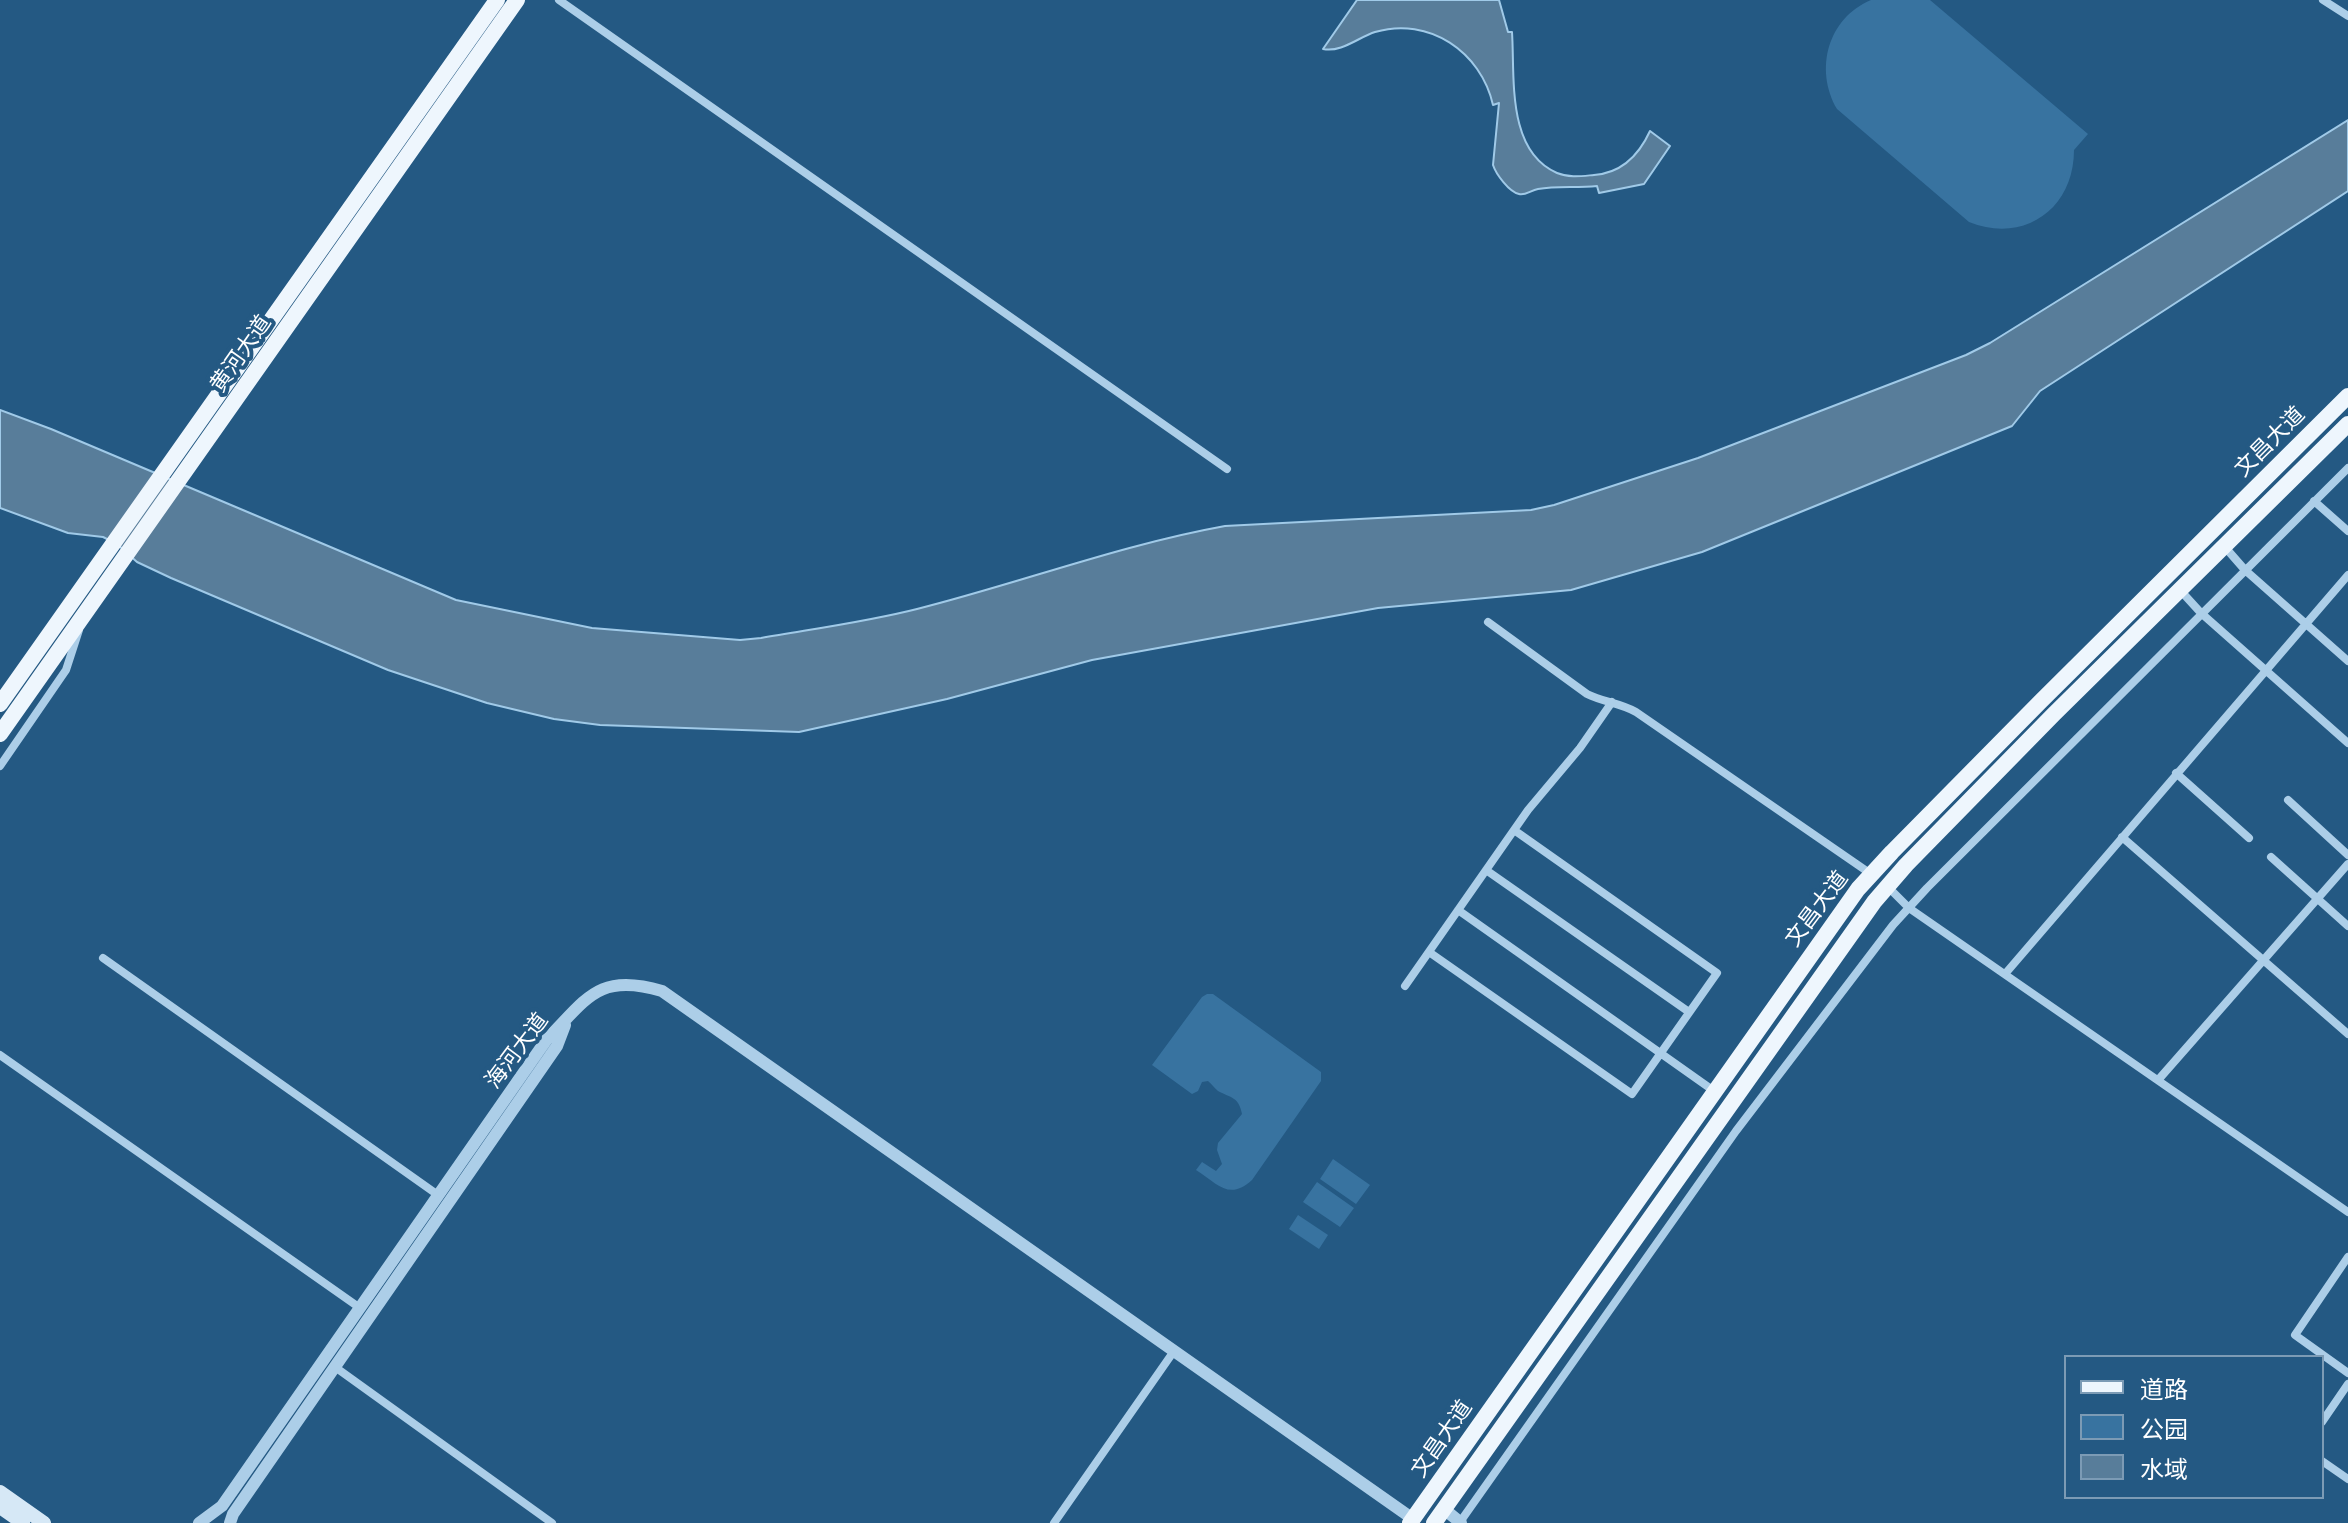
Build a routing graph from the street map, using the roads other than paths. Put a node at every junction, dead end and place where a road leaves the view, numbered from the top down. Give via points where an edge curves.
1 (497, 0) edge
2 (517, 0) edge
3 (559, 0) edge
4 (2323, 0) edge
5 (2348, 16) edge
6 (2348, 396) edge
7 (2348, 424) edge
8 (2348, 468) edge
9 (1227, 469) dead end
10 (172, 475) junction
11 (2314, 501) junction
12 (2348, 531) edge
13 (2224, 546) junction
14 (114, 557) junction
15 (2245, 570) junction
16 (2348, 575) edge
17 (2180, 590) junction
18 (2201, 613) junction
19 (81, 618) junction
20 (1488, 622) dead end
21 (2306, 624) junction
22 (2348, 661) edge
23 (2266, 670) junction
24 (1612, 702) junction
25 (0, 704) edge
26 (0, 734) edge
27 (2348, 743) edge
28 (0, 766) edge
29 (2176, 773) junction
30 (2288, 800) dead end
31 (1514, 830) junction
32 (2122, 837) junction
33 (2249, 838) dead end
34 (2348, 855) edge
35 (2271, 857) dead end
36 (2348, 864) edge
37 (1486, 870) junction
38 (1871, 874) junction
39 (1887, 886) junction
40 (2318, 898) junction
41 (1909, 908) junction
42 (1458, 910) junction
43 (2348, 926) edge
44 (1429, 952) junction
45 (103, 958) dead end
46 (2263, 960) junction
47 (2005, 974) junction
48 (1405, 986) dead end
49 (1689, 1012) junction
50 (567, 1018) junction
51 (2348, 1034) edge
52 (1661, 1053) junction
53 (0, 1055) edge
54 (2159, 1079) junction
55 (1714, 1091) junction
56 (438, 1195) junction
57 (2348, 1212) edge
58 (2348, 1257) edge
59 (360, 1308) junction
60 (1174, 1351) junction
61 (2323, 1355) edge
62 (2324, 1356) edge
63 (335, 1367) junction
64 (2348, 1373) edge
65 (2348, 1384) edge
66 (2324, 1419) edge
67 (2324, 1462) edge
68 (2348, 1479) edge
69 (0, 1492) edge
70 (0, 1507) edge
71 (1439, 1516) edge
72 (1411, 1521) edge
73 (23, 1523) edge
74 (44, 1523) edge
75 (199, 1523) edge
76 (230, 1523) edge
77 (552, 1523) edge
78 (1054, 1523) edge
79 (1461, 1523) edge

1 - 10 main road, 黄河大道
2 - 10 main road, 黄河大道
3 - 9 street
4 - 5 street
6 - 38 main road, 文昌大道
7 - 13 main road, 文昌大道
8 - 11 street
10 - 14 main road, 黄河大道
11 - 12 street
11 - 15 street
13 - 15 street
13 - 17 main road, 文昌大道
14 - 19 main road, 黄河大道
14 - 25 main road, 黄河大道
15 - 18 street
15 - 21 street
16 - 21 street
17 - 18 street
17 - 39 main road, 文昌大道
18 - 23 street
18 - 41 street
19 - 26 main road, 黄河大道
19 - 28 street via 66,670
20 - 24 street via 1587,694
21 - 22 street
21 - 23 street
23 - 27 street
23 - 29 street
24 - 31 street
24 - 38 street via 1636,712
29 - 32 street
29 - 33 street
30 - 34 street
31 - 37 street
31 - 49 street via 1717,973
32 - 46 street
32 - 47 street
35 - 40 street
36 - 40 street
37 - 42 street
37 - 49 street
38 - 55 main road, 文昌大道
39 - 41 street
39 - 71 main road, 文昌大道
40 - 43 street
40 - 46 street
41 - 47 street
41 - 79 street via 1736,1131
42 - 44 street
42 - 52 street
44 - 48 street
44 - 52 street via 1632,1094
45 - 56 street
46 - 51 street
46 - 54 street
47 - 54 street
49 - 52 street
50 - 56 street, 海河大道
50 - 60 street via 582,1001 611,987 644,985 662,991
50 - 63 street, 海河大道 via 557,1046
52 - 55 street
53 - 59 street
54 - 57 street
55 - 72 main road, 文昌大道
56 - 59 street, 海河大道
58 - 61 street via 2295,1335
59 - 75 street, 海河大道 via 222,1506
60 - 72 street
60 - 78 street
62 - 64 street
63 - 76 street, 海河大道
63 - 77 street
65 - 66 street
67 - 68 street
69 - 74 main road
70 - 73 main road
71 - 79 street

